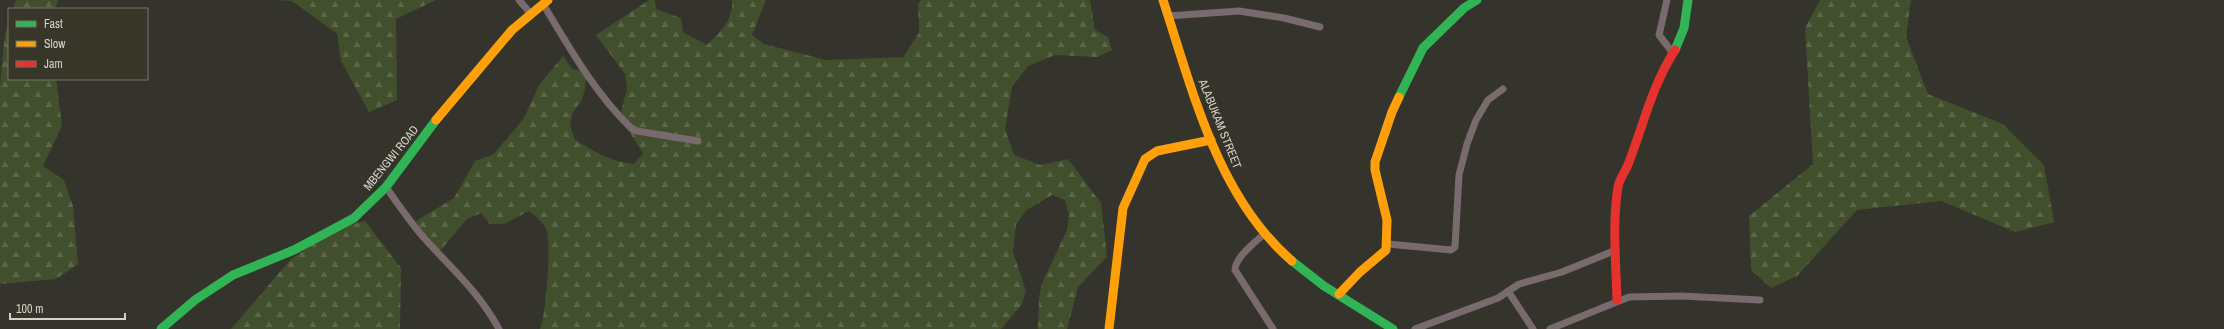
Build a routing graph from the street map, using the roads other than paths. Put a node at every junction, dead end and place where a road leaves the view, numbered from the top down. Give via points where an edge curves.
1 (519, 0) edge
2 (1163, 0) edge
3 (1477, 0) edge
4 (1667, 0) edge
5 (1688, 0) edge
6 (545, 2) edge
7 (531, 14) junction
8 (1168, 16) junction
9 (1320, 27) dead end
10 (1673, 53) junction
11 (1503, 89) dead end
12 (1211, 140) junction
13 (698, 141) dead end
14 (386, 186) junction
15 (1265, 232) junction
16 (1388, 244) junction
17 (1616, 250) junction
18 (1508, 291) junction
19 (1339, 294) junction
20 (1617, 300) junction
21 (1760, 300) dead end
22 (161, 329) edge
23 (498, 329) edge
24 (1109, 329) edge
25 (1273, 329) edge
26 (1393, 329) edge
27 (1416, 329) edge
28 (1533, 329) edge
29 (1550, 329) edge

1 - 7 street
2 - 8 street, ALABUKAM STREET
3 - 16 street via 1464,8 1423,48 1392,112 1377,153 1375,170 1386,218
4 - 10 street via 1659,35
5 - 10 street via 1684,28
6 - 7 street, MBENGWI ROAD
6 - 13 street via 566,43 598,90 631,128
7 - 14 street, MBENGWI ROAD via 512,30 451,100
8 - 9 street via 1239,11
8 - 12 street, ALABUKAM STREET
10 - 17 street via 1645,112 1629,162 1618,185 1615,215
11 - 16 street via 1488,100 1476,120 1467,144 1459,175 1455,247 1451,250
12 - 15 street, ALABUKAM STREET via 1230,180
12 - 24 street via 1157,151 1145,158 1123,208
14 - 22 street, MBENGWI ROAD via 354,218 294,250 234,276 195,300
14 - 23 street via 417,230 476,292
15 - 19 street, ALABUKAM STREET via 1285,256
15 - 25 street via 1240,258 1235,270
16 - 19 street via 1386,250
17 - 18 street via 1562,272 1519,284
17 - 20 street
18 - 27 street via 1498,298
18 - 28 street
19 - 26 street, ALABUKAM STREET
20 - 21 street via 1646,295
20 - 29 street

